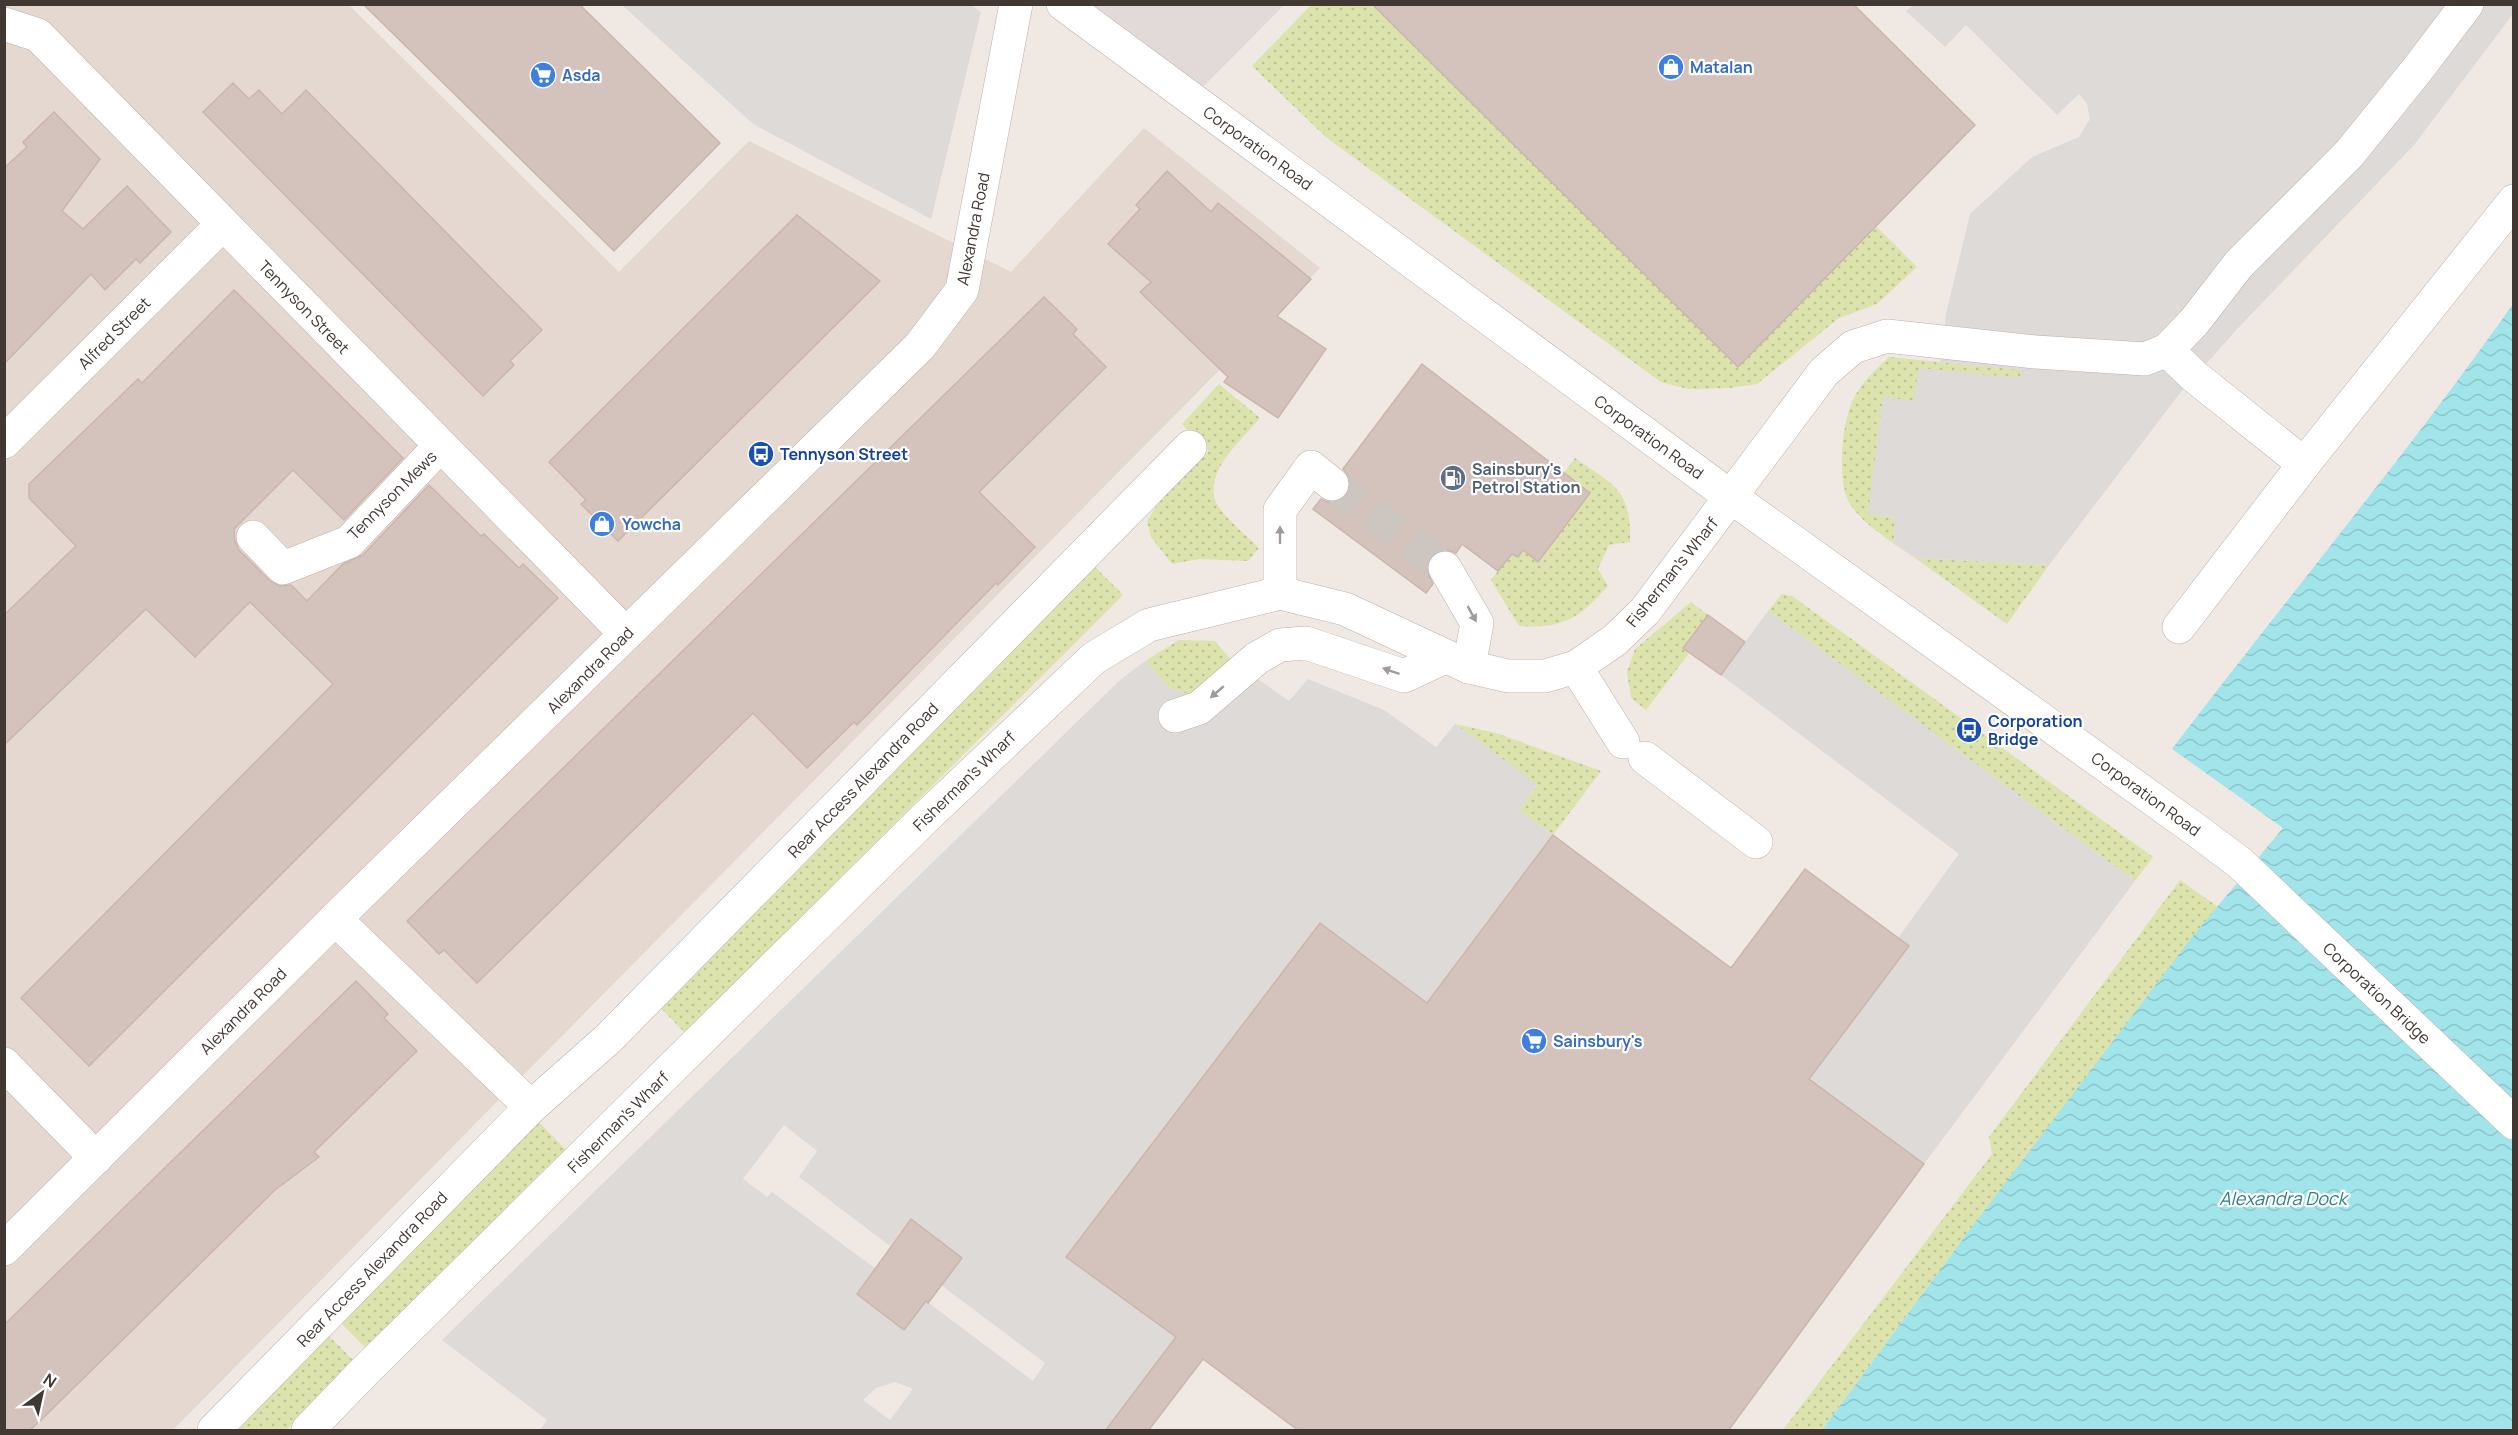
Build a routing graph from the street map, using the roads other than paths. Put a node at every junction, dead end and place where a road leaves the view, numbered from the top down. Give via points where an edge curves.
1 (1016, 4) edge
2 (1063, 4) edge
3 (2467, 4) edge
4 (4, 24) edge
5 (2514, 201) edge
6 (223, 224) junction
7 (2167, 350) junction
8 (4, 442) edge
9 (440, 446) junction
10 (1190, 447) dead end
11 (2304, 464) junction
12 (1332, 484) tunnel mouth
13 (1731, 497) junction
14 (253, 537) dead end
15 (1445, 568) tunnel mouth
16 (1280, 593) junction
17 (2180, 627) dead end
18 (626, 634) junction
19 (1457, 662) junction
20 (1576, 667) junction
21 (1175, 716) dead end
22 (1756, 842) dead end
23 (2240, 863) joint
24 (335, 919) junction
25 (4, 1064) edge
26 (531, 1107) junction
27 (2514, 1123) edge
28 (96, 1158) junction
29 (4, 1249) edge
30 (214, 1431) edge
31 (308, 1431) edge

1 - 18 street, Alexandra Road via 962,290 920,346
2 - 13 street, Corporation Road
3 - 7 street via 2349,154 2240,264
4 - 6 street, Tennyson Street via 38,35
5 - 11 street
6 - 8 street, Alfred Street
6 - 9 street, Tennyson Street
7 - 11 street
7 - 13 street, Fisherman's Wharf via 2145,359 1887,336 1853,347 1824,372
9 - 14 street, Tennyson Mews via 348,542 283,568
9 - 18 street, Tennyson Street
10 - 26 street, Rear Access Alexandra Road via 618,1030
11 - 17 street
16 -> 12 street via 1280,510 1311,467
13 - 20 street, Fisherman's Wharf via 1645,611 1615,640
13 - 23 street, Corporation Road
15 -> 19 street via 1477,623
16 - 19 street, Fisherman's Wharf via 1345,609
16 - 31 street, Fisherman's Wharf via 1149,625 1094,658 908,835
18 - 24 street, Alexandra Road
19 - 20 street, Fisherman's Wharf via 1508,676 1545,676
19 -> 21 street via 1404,676 1306,643 1280,645 1257,658 1198,708
20 - 22 street via 1634,750
23 - 27 street, Corporation Bridge
24 - 26 street
24 - 28 street, Alexandra Road
25 - 28 street
26 - 30 street, Rear Access Alexandra Road
28 - 29 street, Alexandra Road

